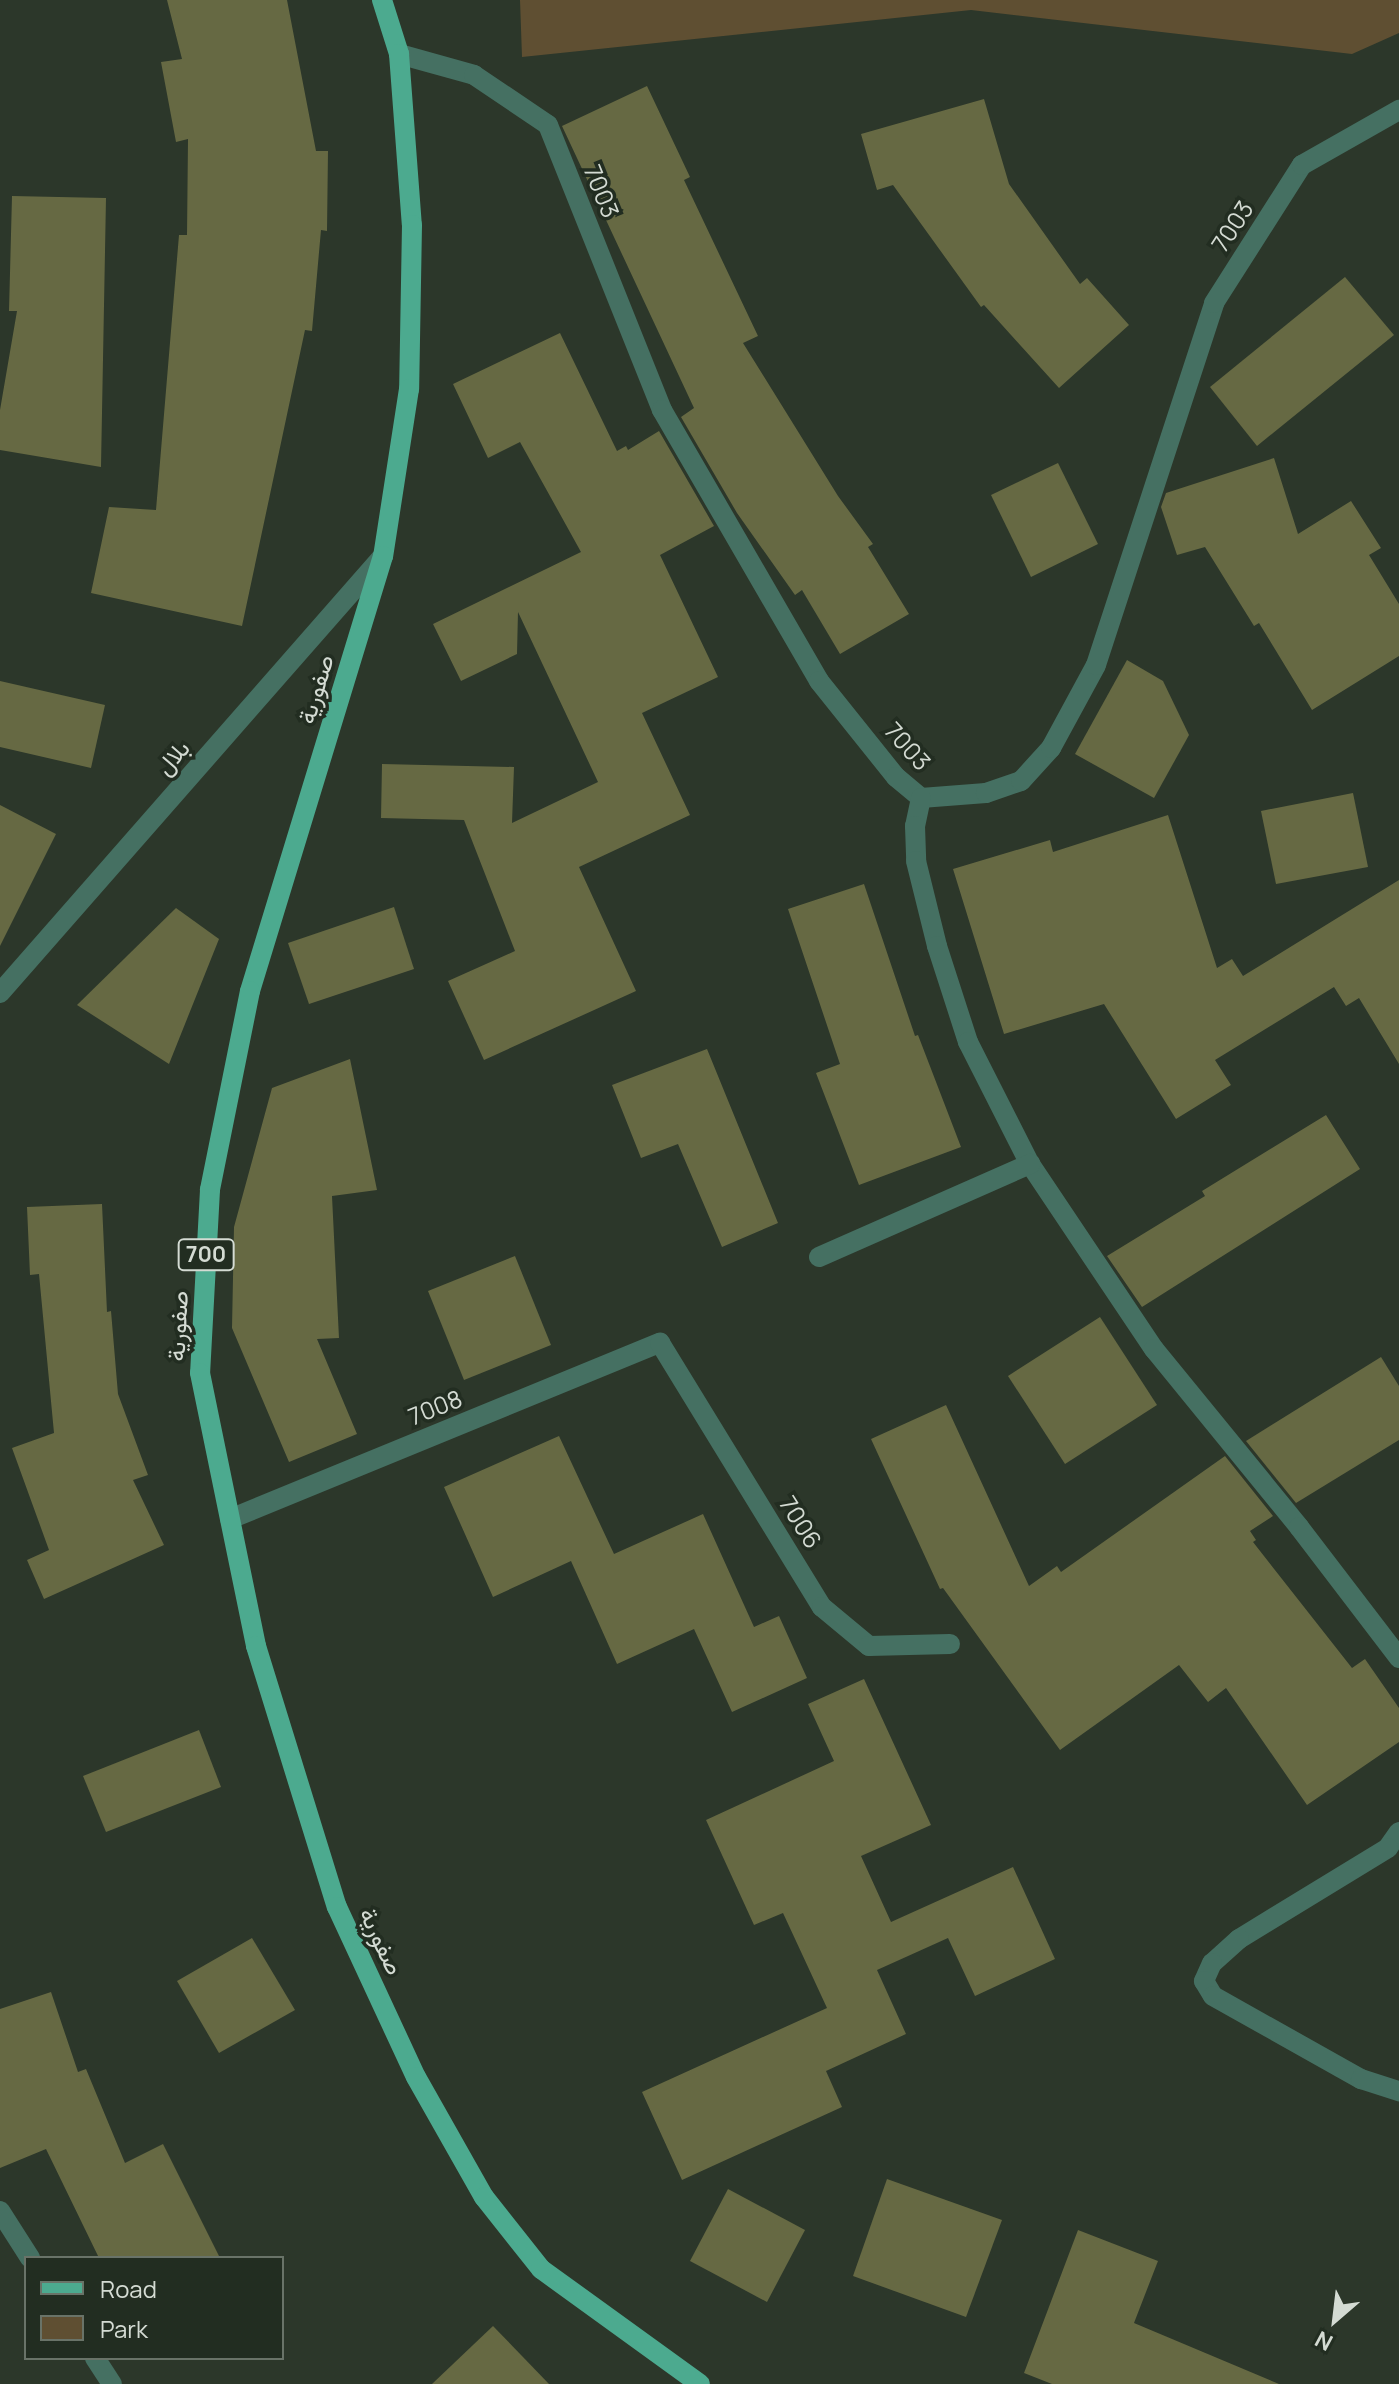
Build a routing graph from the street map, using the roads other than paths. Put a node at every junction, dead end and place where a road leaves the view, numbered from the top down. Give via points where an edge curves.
1 (382, 0) edge
2 (399, 54) junction
3 (1399, 110) edge
4 (383, 556) junction
5 (921, 798) junction
6 (0, 993) edge
7 (1030, 1164) junction
8 (819, 1257) dead end
9 (660, 1343) joint
10 (230, 1519) junction
11 (950, 1644) dead end
12 (1399, 1658) edge
13 (1399, 1832) edge
14 (1399, 2091) edge
15 (0, 2211) edge
16 (29, 2256) edge
17 (96, 2360) edge
18 (112, 2384) edge
19 (700, 2384) edge

1 - 2 main road, صفورية / 700
2 - 4 main road, صفورية / 700 via 412,225 409,389
2 - 5 street, 7003 via 474,75 548,125 662,410 819,681 896,777
3 - 5 street, 7003 via 1302,165 1214,303 1096,665 1051,748 1021,781 986,793
4 - 6 street, بلال
4 - 10 main road, صفورية / 700 via 250,991 210,1190 200,1373
5 - 7 street via 916,861 937,946 968,1042
7 - 8 street
7 - 12 street via 1154,1349
9 - 10 street, 7008
9 - 11 street, 7006 via 822,1607 869,1646
10 - 19 main road, صفورية / 700 via 256,1646 337,1907 416,2077 484,2197 541,2269
13 - 14 street via 1388,1848 1239,1939 1212,1963 1204,1981 1213,1996 1361,2079
15 - 16 street
17 - 18 street

